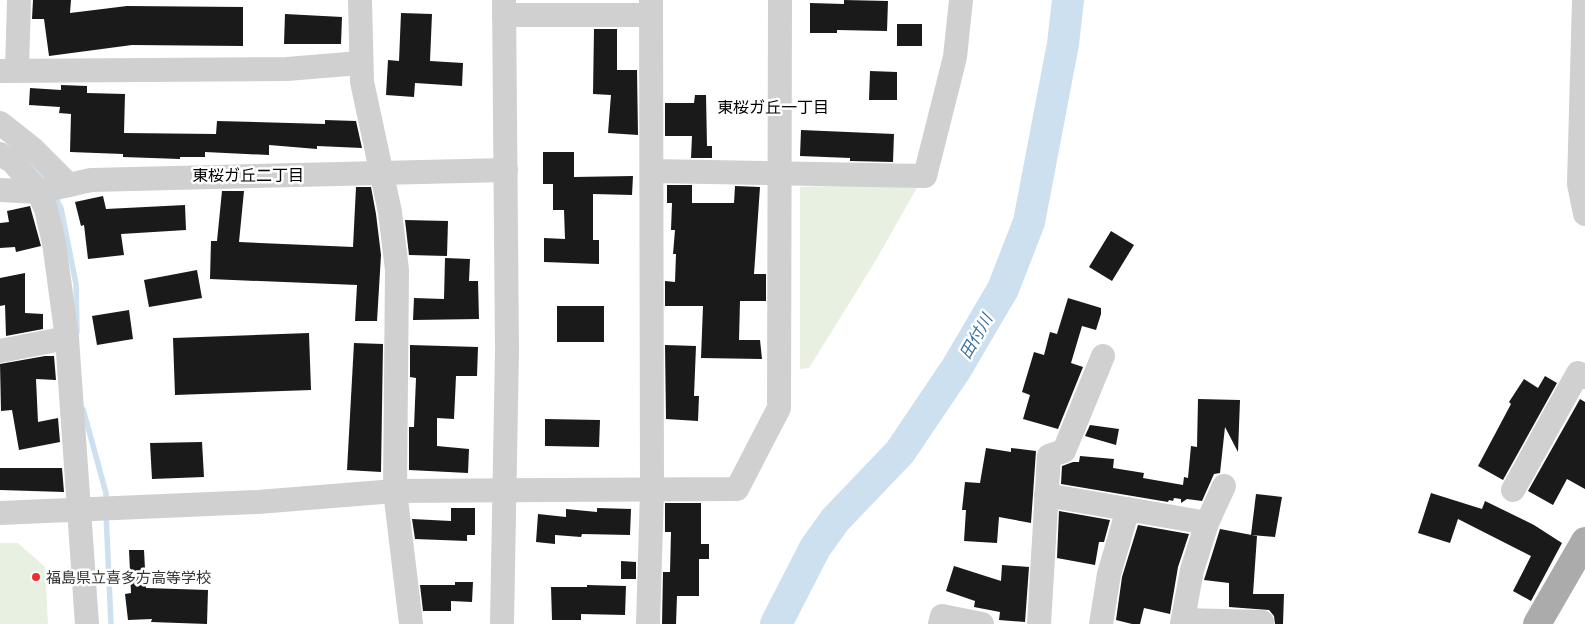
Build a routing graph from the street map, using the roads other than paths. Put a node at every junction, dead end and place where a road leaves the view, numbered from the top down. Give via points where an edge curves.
1 (19, 0) edge
2 (360, 0) edge
3 (780, 0) edge
4 (961, 0) edge
5 (1584, 0) edge
6 (504, 8) edge
7 (651, 8) edge
8 (360, 63) junction
9 (8, 70) edge
10 (0, 124) edge
11 (0, 154) edge
12 (506, 170) junction
13 (652, 171) junction
14 (780, 172) junction
15 (382, 174) junction
16 (69, 185) junction
17 (0, 190) edge
18 (38, 192) junction
19 (1585, 214) edge
20 (66, 338) junction
21 (0, 351) edge
22 (1103, 356) dead end
23 (1585, 377) edge
24 (1224, 486) dead end
25 (1513, 490) dead end
26 (395, 491) junction
27 (652, 491) junction
28 (505, 492) junction
29 (1046, 495) junction
30 (1128, 509) junction
31 (77, 511) junction
32 (0, 513) edge
33 (1207, 523) junction
34 (1585, 541) edge
35 (1183, 622) edge
36 (1262, 622) dead end
37 (87, 624) edge
38 (411, 624) edge
39 (502, 624) edge
40 (648, 624) edge
41 (940, 624) edge
42 (982, 624) edge
43 (1039, 624) edge
44 (1100, 624) edge
45 (1537, 624) edge

1 - 9 street
2 - 8 street
3 - 14 street
4 - 14 street via 955,57 925,176
5 - 19 street via 1579,184
6 - 7 street
6 - 12 street
7 - 13 street
8 - 9 street via 287,69
8 - 15 street
10 - 16 street via 33,149
11 - 18 street via 13,162
12 - 15 street
12 - 28 street
13 - 14 street
13 - 27 street
14 - 27 street via 779,408 736,489
15 - 16 street via 101,180
15 - 26 street via 397,270
16 - 18 street
17 - 18 street
18 - 20 street via 46,209 54,243
20 - 21 street
20 - 31 street
22 - 29 street via 1064,451 1049,456
23 - 25 street via 1578,374
24 - 33 street
26 - 28 street
26 - 31 street
26 - 38 street
27 - 28 street
27 - 40 street
28 - 39 street
29 - 30 street
29 - 43 street
30 - 33 street
30 - 44 street via 1109,574
31 - 32 street
31 - 37 street
33 - 35 street via 1192,570
34 - 45 main road
35 - 36 street
41 - 42 street via 942,616

